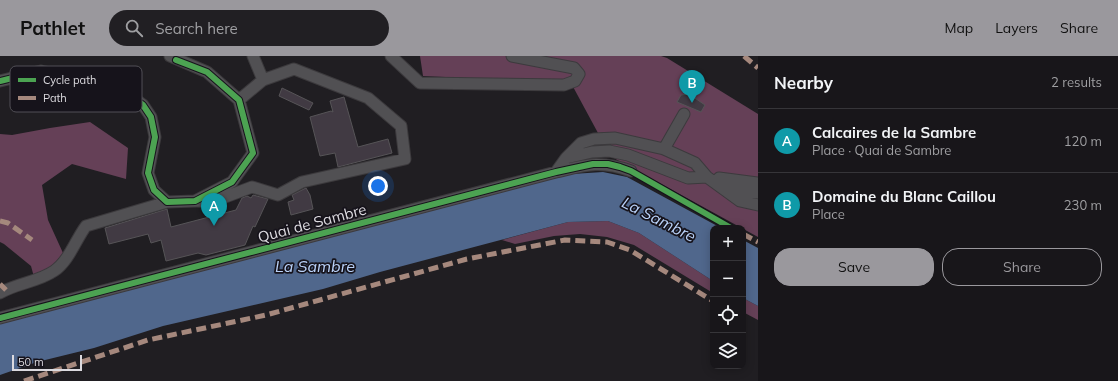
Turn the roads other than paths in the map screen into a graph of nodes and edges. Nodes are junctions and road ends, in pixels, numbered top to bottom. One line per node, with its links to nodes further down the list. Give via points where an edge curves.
1 (252, 56): 6 (street)
2 (391, 56): 3 (street, via 420,82 564,85 575,81 580,74 574,68)
3 (512, 56)
4 (173, 58): 8 (street, via 207,72)
5 (10, 79): 7 (street)
6 (263, 80): 8 (street); 18 (street, via 294,69 368,98 401,126 405,159 302,182 278,195 252,187 212,202)
7 (0, 81)
8 (239, 100): 18 (street, via 253,153 232,182)
9 (142, 104): 19 (street, via 151,117 155,137 148,173 154,190)
10 (684, 114): 11 (street)
11 (664, 149): 12 (street, via 615,138 594,139 582,143); 15 (street, via 695,162)
12 (566, 158): 14 (street); 15 (street, via 609,151 628,155 688,178)
13 (631, 171): 14 (street, Quai de Sambre, via 608,164 593,164)
14 (556, 172): 22 (street, Quai de Sambre)
15 (706, 177): 16 (street); 17 (street, via 736,190); 20 (street, via 740,201)
16 (758, 183)
17 (758, 193)
18 (195, 201): 19 (street)
19 (167, 202): 21 (street, via 86,226 73,249 55,270)
20 (758, 205)
21 (0, 293)
22 (0, 318)

